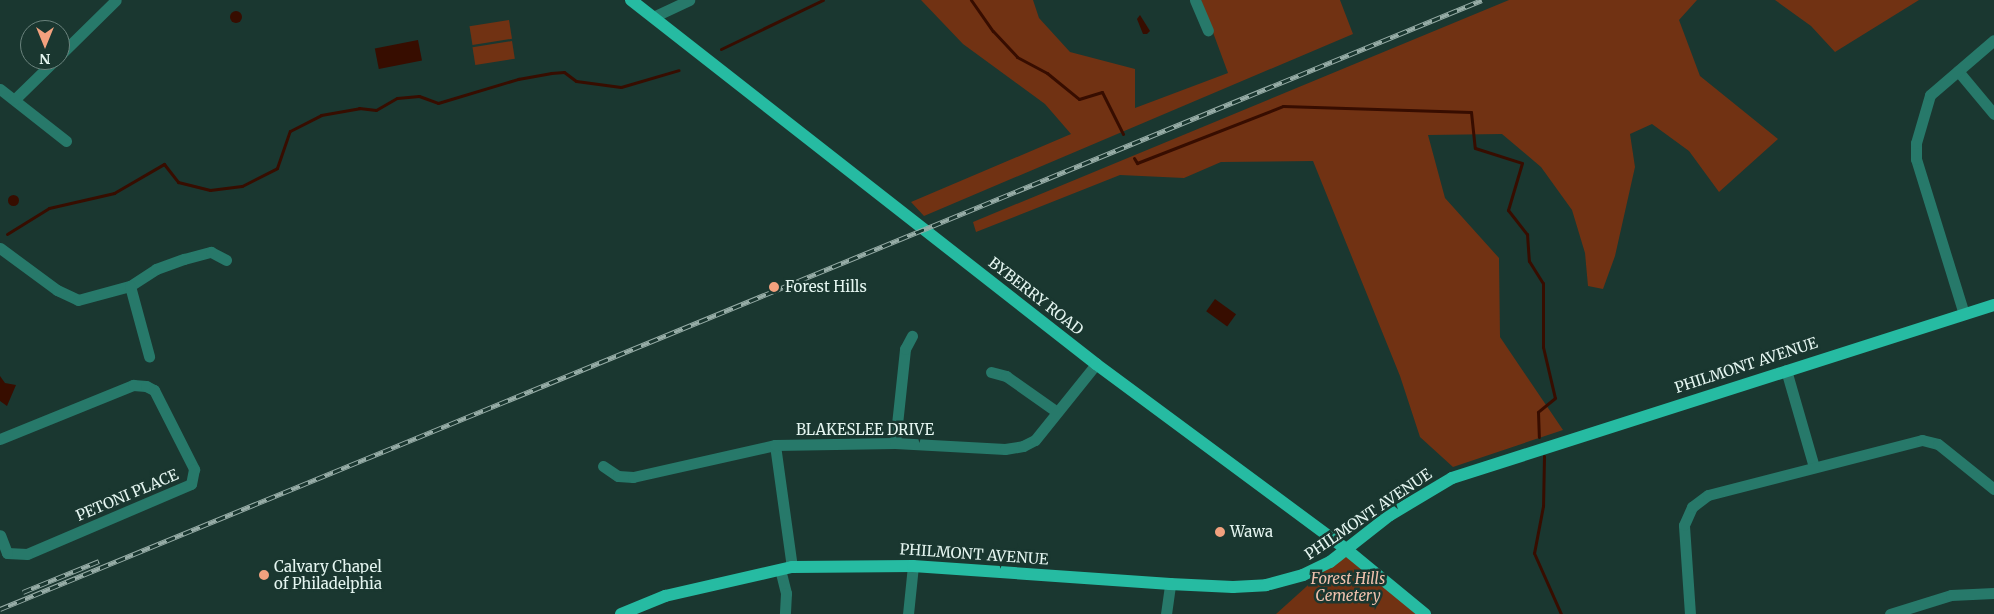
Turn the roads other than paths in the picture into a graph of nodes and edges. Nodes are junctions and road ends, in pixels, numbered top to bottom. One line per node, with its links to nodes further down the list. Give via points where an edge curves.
1 (116, 0): 8 (street)
2 (631, 0): 5 (main road, BYBERRY ROAD)
3 (689, 0): 5 (street)
4 (1195, 0): 6 (street)
5 (653, 17): 22 (main road, BYBERRY ROAD)
6 (1208, 30)
7 (1994, 40): 10 (street)
8 (70, 45)
9 (45, 70): 12 (street)
10 (1958, 71): 13 (street); 19 (street, via 1930,95 1916,143 1916,158)
11 (0, 89): 12 (street)
12 (15, 99): 14 (street)
13 (1994, 114)
14 (66, 141)
15 (0, 248): 17 (street, via 56,290 78,300)
16 (226, 260): 17 (street, via 211,252 184,259 156,269)
17 (130, 286): 21 (street)
18 (1994, 305): 19 (main road, PHILMONT AVENUE)
19 (1964, 314): 23 (main road, PHILMONT AVENUE)
20 (912, 336): 27 (street, via 906,349)
21 (149, 356)
22 (1096, 364): 25 (street, BLAKESLEE DRIVE); 33 (main road, BYBERRY ROAD)
23 (1786, 370): 30 (street); 33 (main road, PHILMONT AVENUE, via 1452,478 1390,515)
24 (991, 372): 25 (street, via 1006,376)
25 (1057, 412): 27 (street, BLAKESLEE DRIVE, via 1035,440 1023,446 1006,449)
26 (0, 439): 32 (street, PETONI PLACE, via 133,385 146,386 154,390 194,469 191,484 27,554 7,553)
27 (895, 443): 28 (street, BLAKESLEE DRIVE)
28 (775, 444): 29 (street, BLAKESLEE DRIVE, via 633,477 618,476); 35 (street)
29 (604, 466)
30 (1814, 466): 31 (street, via 1922,440 1938,444); 43 (street, via 1708,495 1692,507 1683,535)
31 (1994, 489)
32 (0, 535)
33 (1347, 550): 36 (main road, PHILMONT AVENUE, via 1316,570 1266,585); 42 (main road, BYBERRY ROAD)
34 (913, 566): 35 (main road, PHILMONT AVENUE); 36 (main road, PHILMONT AVENUE); 40 (street)
35 (786, 568): 38 (main road, PHILMONT AVENUE, via 666,596); 39 (street)
36 (1170, 584): 41 (street)
37 (1994, 593): 44 (street, via 1951,594)
38 (621, 614)
39 (785, 614)
40 (908, 614)
41 (1166, 614)
42 (1425, 614)
43 (1690, 614)
44 (1890, 614)

